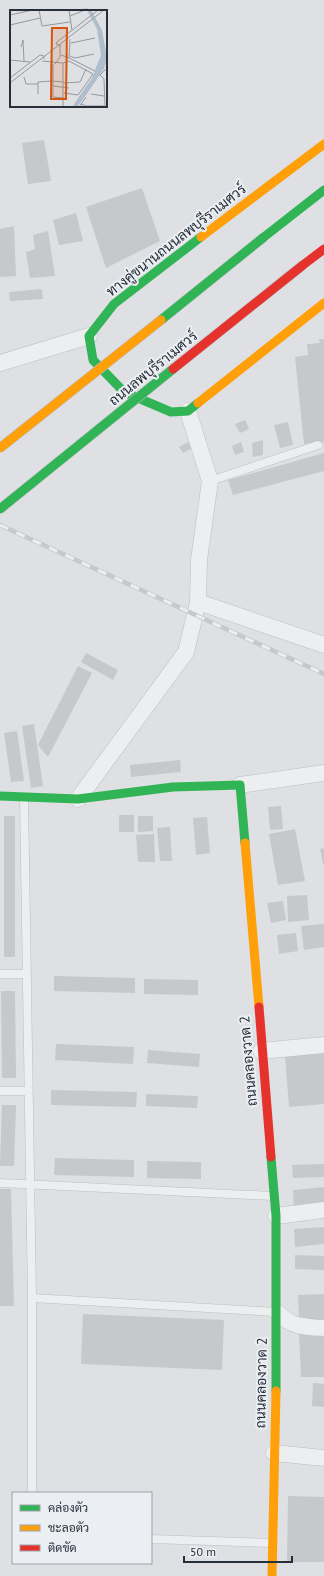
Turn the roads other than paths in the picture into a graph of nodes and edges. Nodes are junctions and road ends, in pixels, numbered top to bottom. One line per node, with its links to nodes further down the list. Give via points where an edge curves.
1 (324, 144): 5 (main road, ทางคู่ขนานถนนลพบุรีราเมศวร์, via 114,304)
2 (324, 190): 9 (main road, bridge)
3 (324, 249): 11 (main road, ถนนลพบุรีราเมศวร์, bridge)
4 (324, 303): 7 (main road)
5 (89, 336): 6 (street); 7 (main road, via 93,360 124,392 171,412)
6 (0, 363)
7 (188, 411): 10 (street)
8 (318, 445): 10 (lane)
9 (0, 448)
10 (210, 481): 12 (street, via 199,560)
11 (0, 509)
12 (198, 602): 13 (street); 18 (street, via 186,652)
13 (324, 645)
14 (324, 773): 15 (street)
15 (240, 785): 18 (main road, via 172,788); 22 (main road, ถนนคลองวาด 2)
16 (0, 796): 17 (main road)
17 (24, 797): 18 (main road); 20 (lane)
18 (78, 799)
19 (0, 974): 20 (lane)
20 (26, 974): 24 (lane)
21 (324, 1045): 22 (street)
22 (262, 1050): 27 (main road, ถนนคลองวาด 2)
23 (0, 1091): 24 (lane)
24 (28, 1091): 26 (lane)
25 (0, 1183): 26 (lane)
26 (29, 1185): 27 (lane); 30 (lane)
27 (274, 1196): 29 (main road, ถนนคลองวาด 2)
28 (324, 1210): 29 (street)
29 (276, 1216): 31 (main road, ถนนคลองวาด 2)
30 (32, 1298): 31 (lane); 35 (lane)
31 (277, 1312): 32 (street, via 283,1319 296,1326); 33 (main road, ถนนคลองวาด 2)
32 (324, 1328)
33 (274, 1453): 34 (street); 37 (main road, ถนนคลองวาด 2)
34 (324, 1458)
35 (32, 1492)
36 (152, 1539): 37 (lane)
37 (272, 1543): 38 (main road, ถนนคลองวาด 2)
38 (272, 1576)

